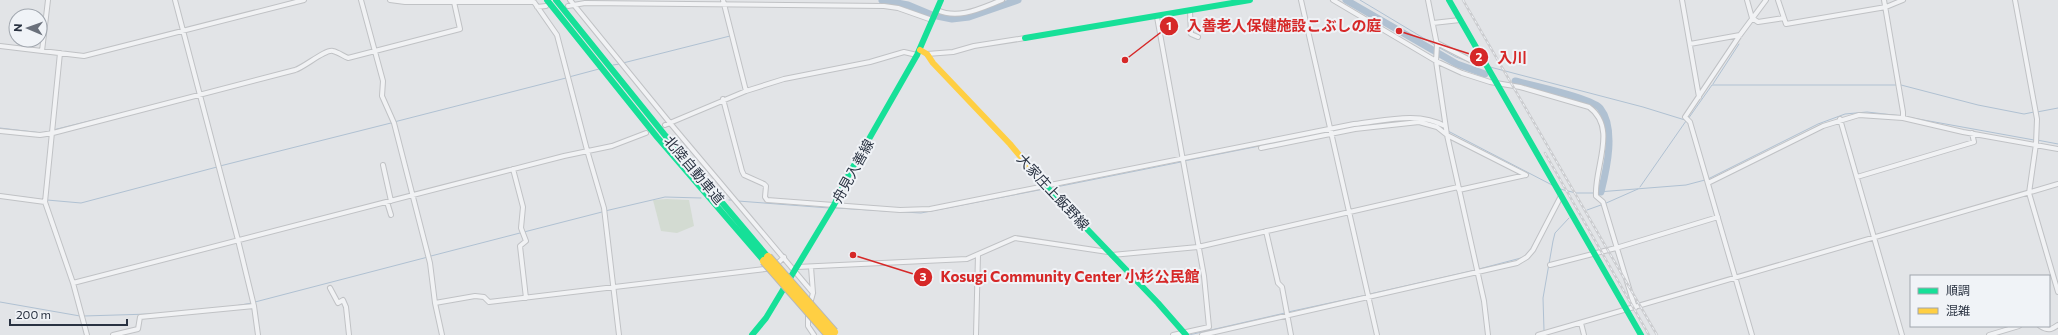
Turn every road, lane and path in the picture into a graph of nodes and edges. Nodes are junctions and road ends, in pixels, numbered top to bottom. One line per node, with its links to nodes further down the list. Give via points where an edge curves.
1 (48, 0): 42 (street)
2 (175, 0): 35 (street)
3 (304, 0): 35 (street)
4 (361, 0): 43 (street)
5 (390, 0): 21 (street)
6 (941, 0): 27 (main road, 舟見入善線)
7 (1002, 0): 27 (street, via 963,14 944,14)
8 (1250, 0): 28 (main road)
9 (1301, 0): 57 (street)
10 (1333, 0): 46 (street)
11 (1428, 0): 34 (street)
12 (1449, 0): 33 (main road)
13 (1682, 0): 40 (street)
14 (1747, 0): 30 (street)
15 (1766, 0): 30 (street)
16 (1778, 0): 31 (street)
17 (1884, 0): 26 (street)
18 (1903, 0): 26 (street)
19 (2015, 0): 64 (street, via 2037,119)
20 (534, 1): 21 (street); 25 (street)
21 (454, 2): 43 (street, via 460,29)
22 (572, 2): 23 (street); 24 (street); 55 (street)
23 (723, 2): 32 (street, via 884,6); 49 (street)
24 (555, 4): 25 (street); 118 (main road, 北陸自動車道, bridge, via 766,259)
25 (537, 7): 67 (street, via 557,35)
26 (1886, 7): 31 (street, via 1786,24); 53 (street)
27 (937, 10): 32 (main road, 舟見入善線)
28 (1190, 11): 29 (main road); 37 (street, via 1191,34)
29 (1157, 17): 38 (main road); 68 (street)
30 (1752, 18): 31 (street, via 1760,23); 36 (street)
31 (1784, 18)
32 (932, 20): 45 (main road, 舟見入善線)
33 (1460, 20): 34 (street); 47 (main road)
34 (1433, 23): 39 (street)
35 (183, 30): 44 (street, via 84,56); 50 (street)
36 (1740, 35): 40 (street); 51 (street)
37 (1198, 37)
38 (1026, 38): 45 (street, via 953,52)
39 (1437, 44): 46 (street); 47 (street, via 1470,60)
40 (1690, 44): 51 (street)
41 (0, 46): 42 (street)
42 (42, 51): 44 (street)
43 (375, 51): 50 (street, via 348,58 332,51 326,52 295,70); 77 (street, via 382,81 382,96 394,123)
44 (60, 53): 59 (street)
45 (922, 53): 49 (street, via 893,54 870,62 784,79); 74 (main road, 大家庄上飯野線, via 985,118); 82 (main road, 舟見入善線, via 849,174)
46 (1436, 59): 48 (street, via 1462,73); 56 (street)
47 (1484, 63): 48 (main road)
48 (1496, 83): 79 (main road); 90 (street, via 1520,87 1589,107 1597,113 1604,128 1596,193 1603,204)
49 (746, 91): 52 (street)
50 (200, 95): 59 (street); 88 (street)
51 (1699, 97): 72 (street, via 1684,117 1690,122)
52 (723, 100): 55 (street); 82 (street, via 742,171 744,175 766,186 764,197 767,200)
53 (1903, 118): 54 (street, via 1859,115); 61 (street)
54 (1840, 119): 71 (street); 72 (street)
55 (667, 124): 94 (street)
56 (1445, 126): 57 (street, via 1418,117); 63 (street)
57 (1330, 128): 62 (street); 68 (street)
58 (0, 131): 59 (street, via 40,135)
59 (53, 133): 81 (street)
60 (646, 133): 67 (street, via 612,146)
61 (1972, 133): 64 (street); 71 (street, via 1974,142)
62 (1331, 135): 63 (street, via 1419,122 1437,127); 65 (street); 83 (street)
63 (1447, 135): 75 (street); 75 (street, via 1526,175)
64 (2036, 144): 66 (street); 76 (street)
65 (1261, 148)
66 (2058, 149)
67 (587, 150): 70 (street); 101 (street, via 604,208)
68 (1181, 158): 74 (street); 89 (street)
69 (383, 165): 80 (street)
70 (513, 169): 77 (street); 106 (street, via 523,207 521,228 526,241 520,246 520,255)
71 (1857, 177): 87 (street)
72 (1708, 183): 85 (street)
73 (2058, 184): 76 (street)
74 (1046, 188): 82 (street, via 915,211); 91 (main road, 大家庄上飯野線)
75 (1459, 189): 83 (street); 98 (street)
76 (2029, 193): 87 (street); 103 (street)
77 (412, 195): 80 (street); 107 (street, via 430,262)
78 (0, 196): 81 (street)
79 (1561, 196): 92 (main road); 98 (street, via 1527,257 1518,263)
80 (389, 201): 84 (street); 88 (street)
81 (45, 202): 100 (street)
82 (834, 205): 97 (main road, 舟見入善線)
83 (1349, 213): 86 (street); 105 (street)
84 (391, 215)
85 (1718, 217): 90 (street); 99 (street)
86 (1266, 231): 89 (street); 110 (street, via 1278,283 1282,287)
87 (1874, 238): 99 (street); 137 (street)
88 (238, 240): 100 (street); 108 (street)
89 (1198, 247): 91 (street); 115 (street, via 1204,276)
90 (1616, 248): 92 (street); 109 (street)
91 (1110, 254): 93 (street, via 1015,238); 116 (main road, 大家庄上飯野線)
92 (1594, 254): 95 (street); 109 (main road)
93 (978, 255): 96 (street, via 958,260); 128 (street)
94 (784, 258): 97 (street); 101 (street, via 773,268)
95 (1550, 265)
96 (811, 266): 97 (street); 104 (street)
97 (796, 269): 104 (street); 126 (main road, 舟見入善線, via 766,318)
98 (1478, 273): 105 (street); 133 (street)
99 (1735, 278): 109 (street); 136 (street)
100 (74, 283): 120 (street)
101 (614, 286): 106 (street); 125 (street)
102 (330, 288): 123 (street, via 338,302 342,300 346,307)
103 (2058, 292)
104 (813, 293): 127 (street, via 806,320)
105 (1368, 297): 110 (street); 132 (street)
106 (526, 298): 107 (street, via 489,302 484,297 475,296)
107 (435, 303): 124 (street)
108 (254, 306): 121 (street, via 140,318 138,329); 122 (street)
109 (1631, 309): 111 (street); 135 (main road)
110 (1287, 316): 117 (street); 131 (street)
111 (1581, 324): 119 (street); 134 (street)
112 (2058, 325): 114 (street, via 2051,330)
113 (2016, 327): 138 (street)
114 (2042, 327)
115 (1209, 328): 116 (street); 117 (street)
116 (1184, 333): 129 (street)
117 (1210, 333): 130 (street)
118 (832, 334)
119 (1541, 334)
120 (87, 335)
121 (112, 335)
122 (258, 335)
123 (349, 335)
124 (442, 335)
125 (619, 335)
126 (752, 335)
127 (814, 335)
128 (976, 335)
129 (1173, 335)
130 (1202, 335)
131 (1291, 335)
132 (1377, 335)
133 (1488, 335)
134 (1584, 335)
135 (1641, 335)
136 (1752, 335)
137 (1902, 335)
138 (1989, 335)

